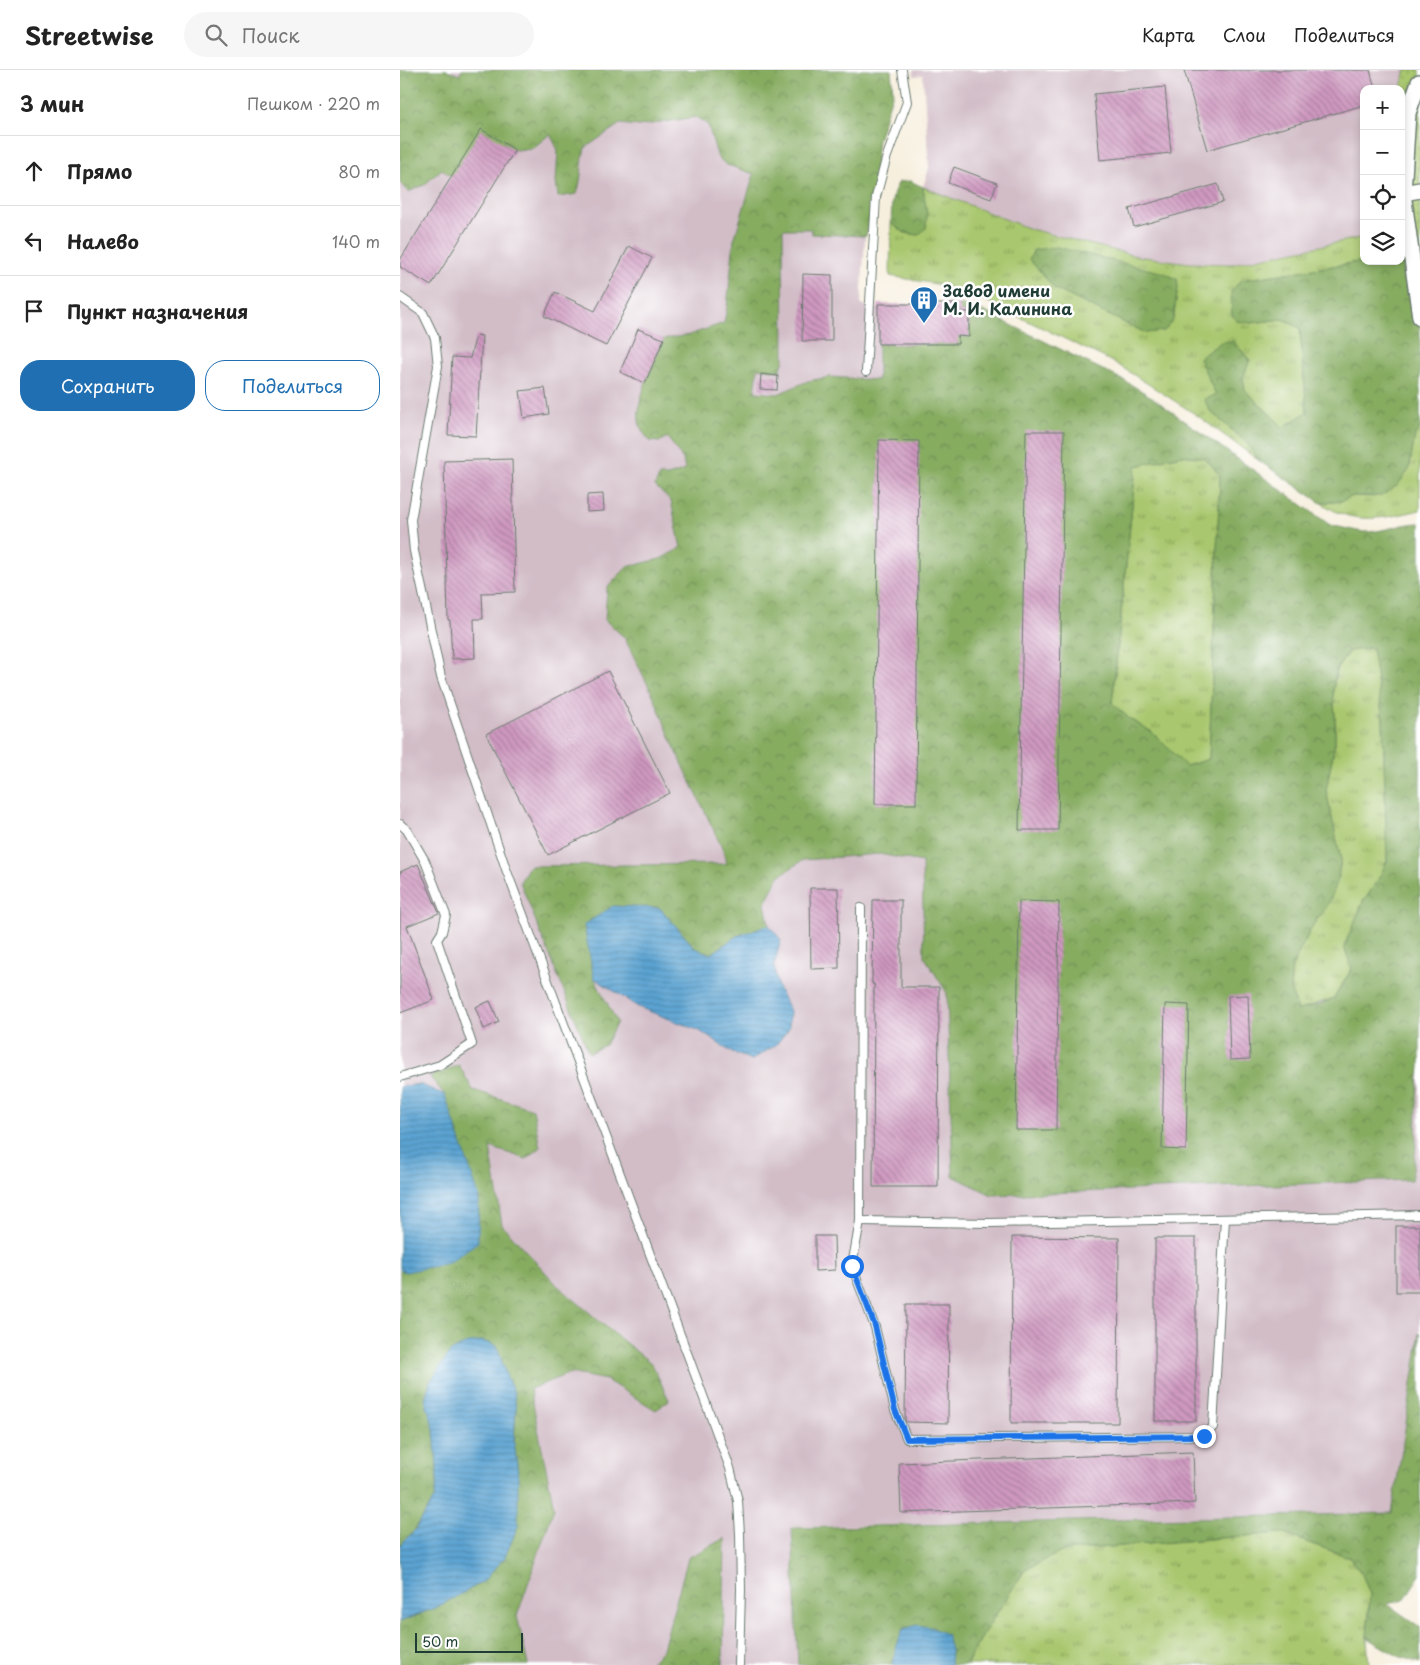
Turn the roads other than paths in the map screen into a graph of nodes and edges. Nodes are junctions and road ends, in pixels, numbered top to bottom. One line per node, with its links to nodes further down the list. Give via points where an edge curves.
1 (902, 70): 10 (lane, via 907,102 876,197)
2 (1419, 82): 3 (street, via 1408,113)
3 (1404, 175)
4 (1420, 190): 5 (street)
5 (1405, 193)
6 (1405, 206): 8 (street)
7 (400, 297): 17 (lane, via 423,313 435,338 438,366 411,520 414,551 440,677 506,869 730,1468 738,1501 740,1534)
8 (1419, 301): 9 (street)
9 (1420, 317)
10 (866, 372)
11 (400, 824): 13 (lane, via 426,861 446,915 437,940 472,1044 440,1066)
12 (861, 908): 16 (lane)
13 (400, 1076)
14 (1420, 1215): 15 (lane)
15 (1225, 1219): 16 (lane); 16 (lane, via 1213,1426 1204,1436 907,1439 895,1410 875,1326 852,1266)
16 (860, 1221)
17 (739, 1665)

